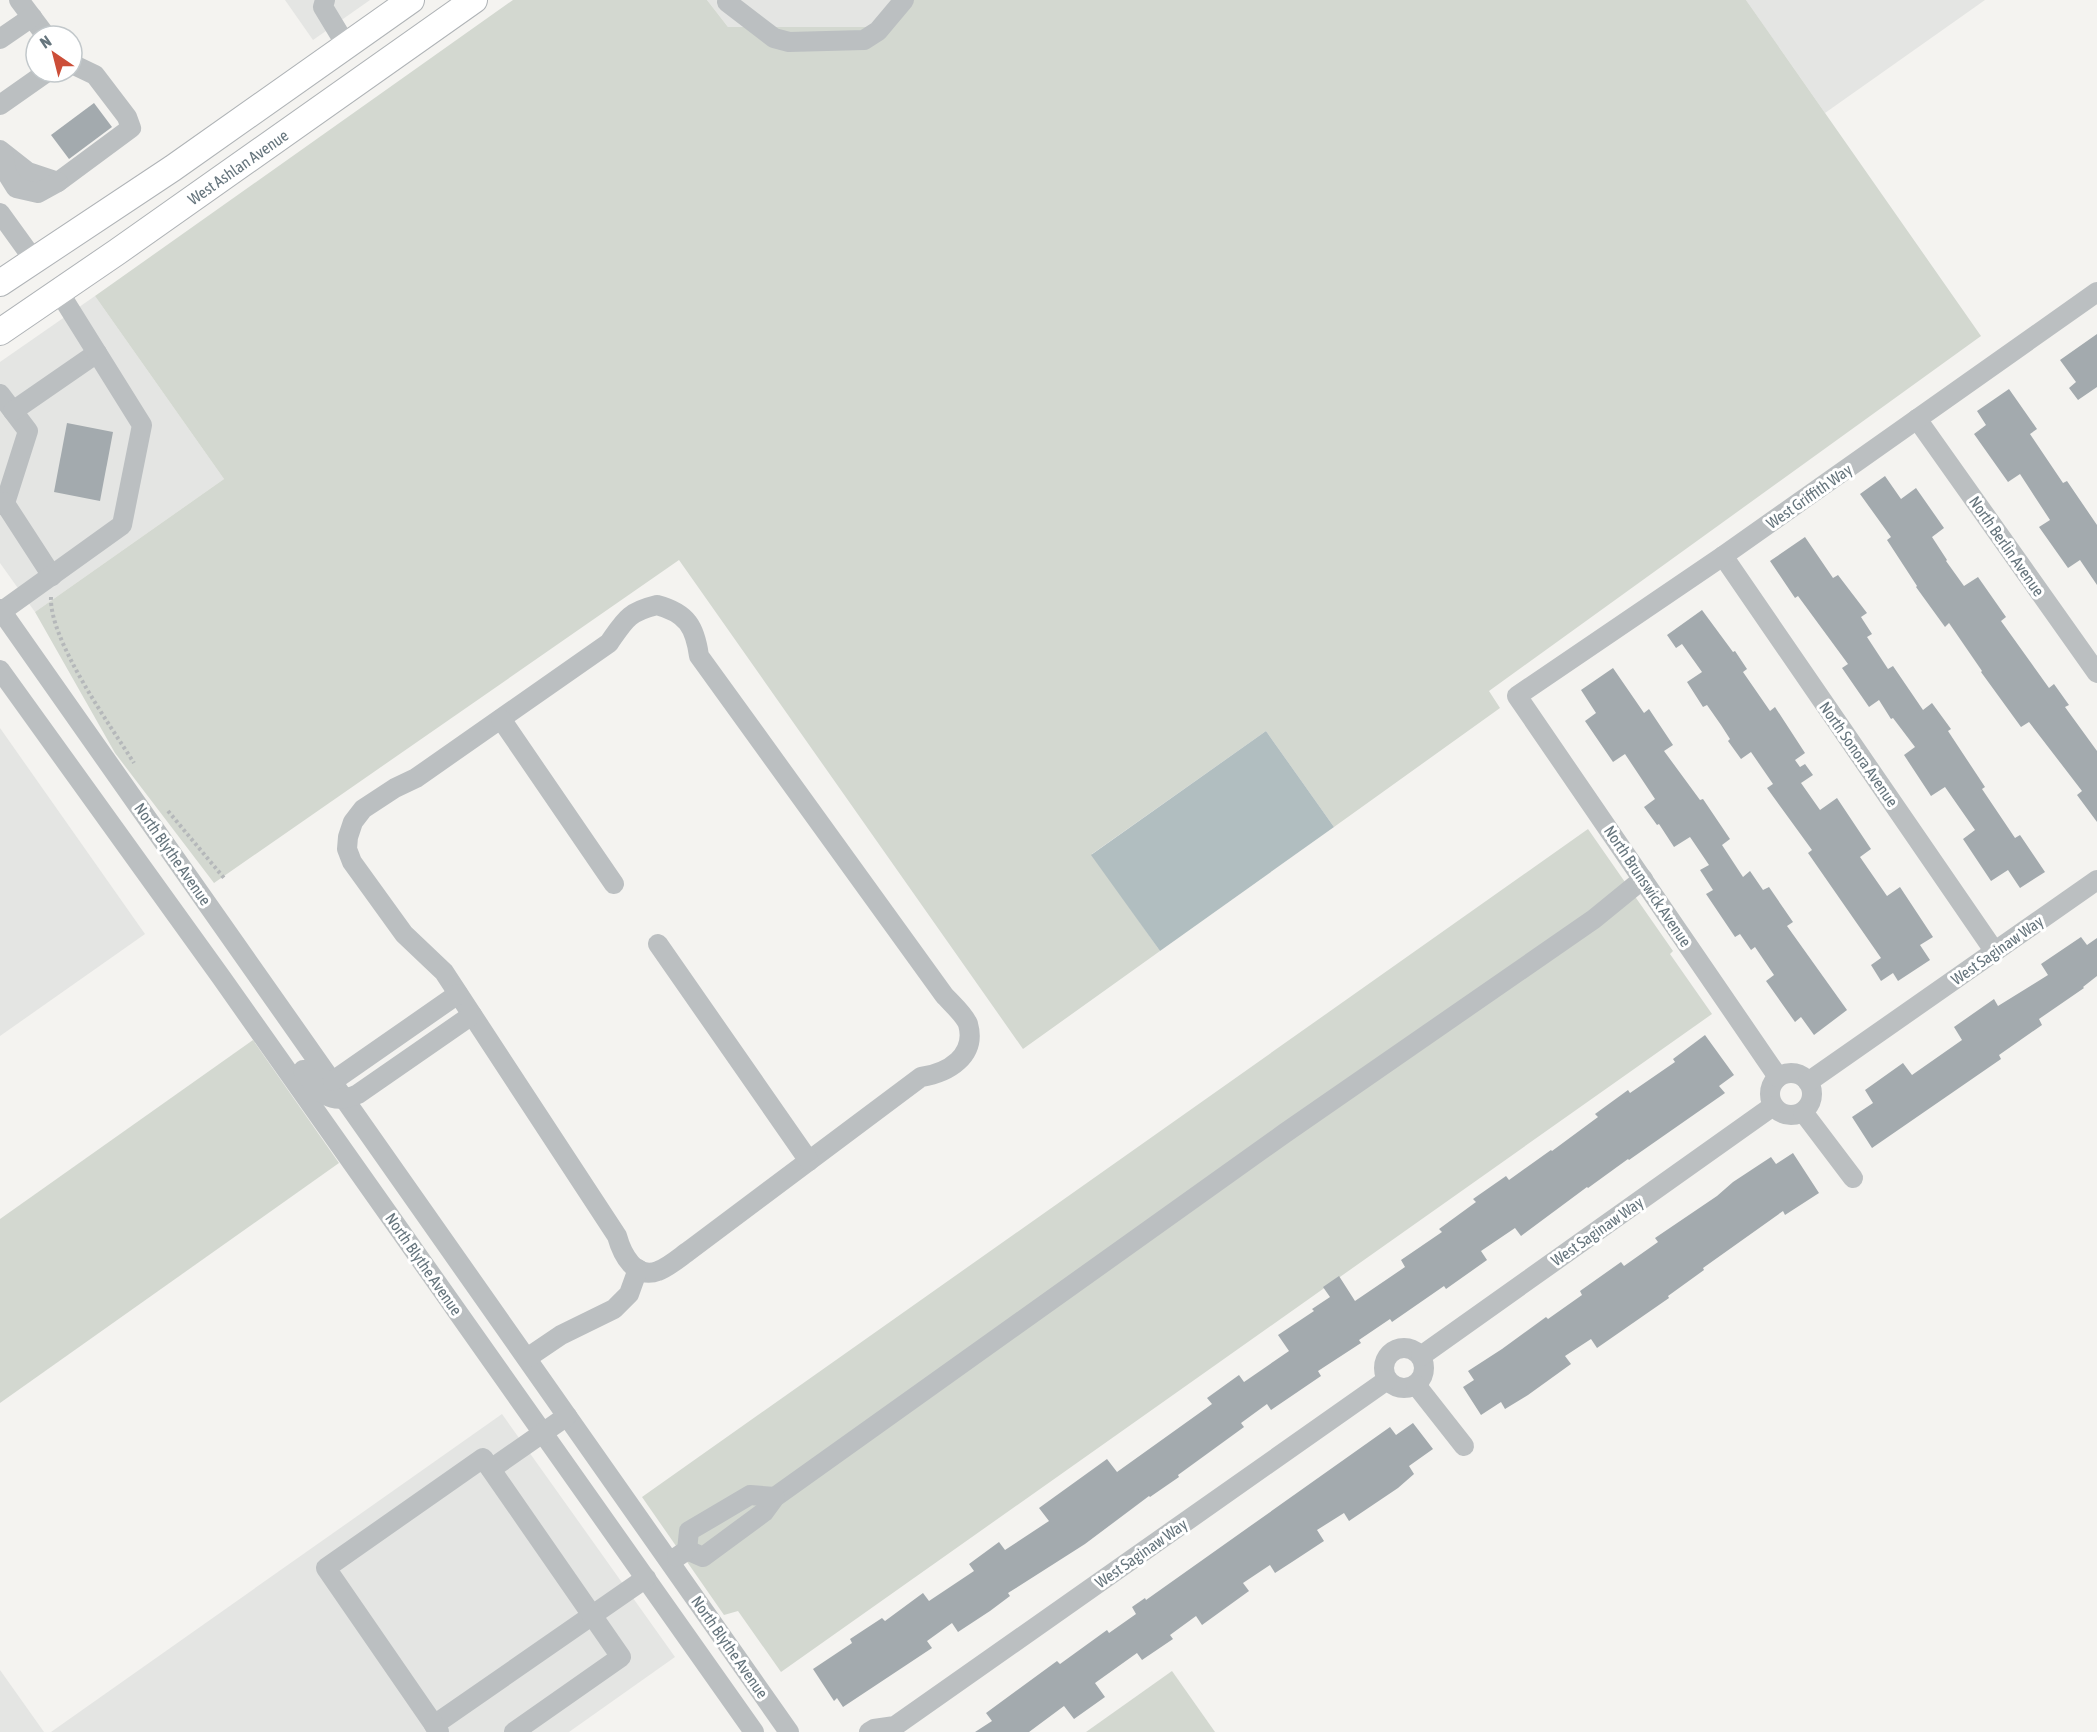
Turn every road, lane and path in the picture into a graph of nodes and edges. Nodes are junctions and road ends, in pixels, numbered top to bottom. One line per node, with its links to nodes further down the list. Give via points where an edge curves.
1 (20, 0): 8 (street)
2 (325, 0): 12 (street, via 323,7)
3 (411, 0): 12 (main road)
4 (445, 0): 10 (main road)
5 (474, 0): 10 (main road, West Ashlan Avenue)
6 (904, 0): 7 (street, via 878,31 864,40 789,42 774,38)
7 (726, 1)
8 (32, 17): 9 (street); 11 (street)
9 (37, 24)
10 (434, 28): 20 (main road, West Ashlan Avenue)
11 (0, 39)
12 (346, 45): 18 (main road, via 173,168)
13 (84, 70): 16 (street, via 95,75 131,128 58,182 28,172)
14 (30, 84): 15 (street)
15 (0, 105)
16 (1, 152)
17 (0, 213): 18 (street)
18 (34, 260): 19 (main road)
19 (0, 283)
20 (59, 292): 22 (main road, West Ashlan Avenue); 23 (street)
21 (2097, 292): 26 (street, West Griffith Way)
22 (0, 332)
23 (97, 353): 25 (street); 29 (street, via 142,425 122,525)
24 (0, 393): 25 (street)
25 (13, 411): 27 (street, via 28,431)
26 (1917, 419): 28 (street, West Griffith Way); 32 (street, North Berlin Avenue)
27 (2, 503): 29 (street)
28 (1723, 556): 33 (street, West Griffith Way); 42 (street, North Sonora Avenue)
29 (52, 576): 30 (street); 35 (path, via 51,607 57,631)
30 (1, 610): 49 (street, North Blythe Avenue)
31 (0, 670): 43 (street, North Blythe Avenue)
32 (2097, 673)
33 (1517, 696): 38 (street, North Brunswick Avenue)
34 (501, 718): 40 (street); 44 (street, via 416,778 363,809 348,837 352,862 404,934 444,972); 54 (street, via 609,643 625,620 639,610 657,605 674,610 696,635 699,656 967,1023 967,1052 955,1065 921,1077)
35 (135, 764)
36 (162, 803): 37 (path)
37 (224, 878)
38 (1643, 879): 48 (street, North Brunswick Avenue); 65 (street, via 1594,918)
39 (2097, 880): 42 (street, West Saginaw Way)
40 (614, 884)
41 (658, 944): 54 (street)
42 (1995, 952): 50 (street, West Saginaw Way)
43 (222, 976): 51 (street, North Blythe Avenue, via 250,994 318,1090 331,1098); 62 (street, North Blythe Avenue)
44 (458, 994): 45 (street); 46 (street)
45 (472, 1015): 47 (street); 56 (street, via 617,1236 626,1260)
46 (400, 1035): 47 (street); 49 (street)
47 (414, 1055): 51 (street)
48 (1778, 1077): 50 (street, via 1789,1073); 52 (street, via 1769,1096)
49 (333, 1081): 51 (street, North Blythe Avenue)
50 (1808, 1082): 53 (street, via 1812,1092)
51 (346, 1099): 58 (street, North Blythe Avenue)
52 (1773, 1106): 53 (street, via 1781,1113); 57 (street, West Saginaw Way)
53 (1803, 1112): 55 (street)
54 (809, 1161): 56 (street, via 660,1271)
55 (1853, 1178)
56 (638, 1269): 58 (street, via 629,1294 614,1309 561,1335)
57 (1421, 1356): 59 (street, via 1407,1347 1392,1351 1383,1365); 60 (street, via 1425,1371)
58 (527, 1358): 61 (street, North Blythe Avenue)
59 (1387, 1380): 60 (street, via 1401,1389); 74 (street, West Saginaw Way)
60 (1416, 1385): 63 (street)
61 (567, 1416): 62 (street); 69 (street, North Blythe Avenue)
62 (543, 1433): 64 (street); 70 (street, North Blythe Avenue)
63 (1464, 1446)
64 (491, 1469): 71 (street); 73 (street, via 483,1458 326,1568)
65 (775, 1497): 66 (street, via 750,1495); 67 (street, via 764,1512)
66 (720, 1512): 67 (street); 68 (street, via 689,1532)
67 (736, 1533): 68 (street, via 703,1557)
68 (687, 1550): 69 (street)
69 (670, 1561): 78 (street, North Blythe Avenue)
70 (646, 1578): 71 (street); 72 (street, North Blythe Avenue)
71 (592, 1615): 73 (street); 75 (street, via 621,1657)
72 (692, 1645): 76 (street, North Blythe Avenue); 77 (street, North Blythe Avenue, via 711,1653)
73 (436, 1729)
74 (894, 1729): 79 (street, West Saginaw Way)
75 (514, 1732)
76 (754, 1732)
77 (766, 1732)
78 (789, 1732)
79 (869, 1732)

